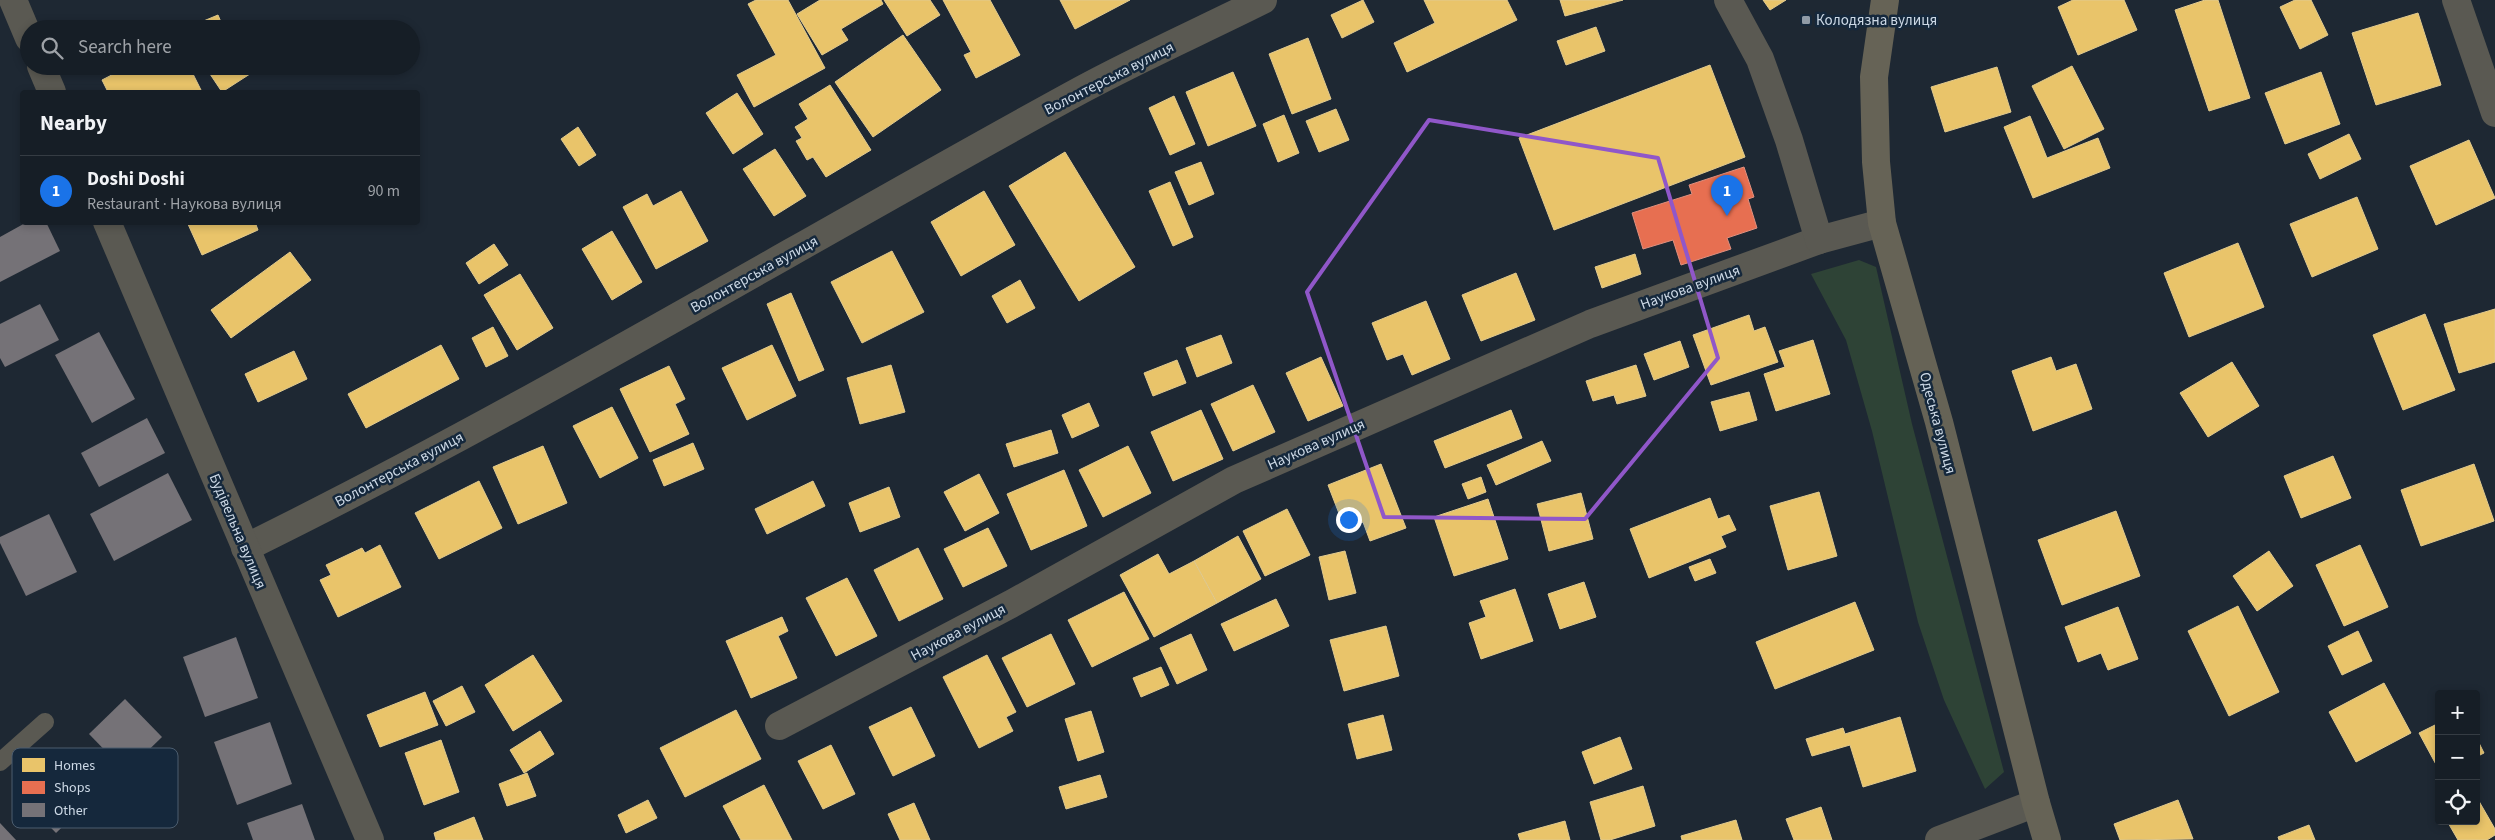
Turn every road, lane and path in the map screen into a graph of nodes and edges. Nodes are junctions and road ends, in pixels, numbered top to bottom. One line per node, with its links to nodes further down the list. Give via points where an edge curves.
1 (13, 0): 6 (street)
2 (1263, 0): 13 (street, Волонтерська вулиця, via 1083,89 360,492)
3 (1728, 0): 12 (street, via 1760,59)
4 (1884, 0): 10 (main road, Одеська вулиця, via 1874,77 1876,162)
5 (2456, 0): 9 (street)
6 (21, 20)
7 (45, 75): 8 (street)
8 (51, 90)
9 (2495, 113)
10 (1882, 222): 12 (street, Наукова вулиця); 19 (main road, Одеська вулиця, via 1939,422)
11 (108, 225): 13 (street, Будівельна вулиця)
12 (1819, 240): 15 (street, Наукова вулиця, via 1590,324 1234,480 1011,604)
13 (245, 548): 20 (street, Будівельна вулиця)
14 (45, 722): 16 (lane)
15 (778, 726)
16 (16, 748)
17 (12, 751): 18 (lane)
18 (0, 762)
19 (2036, 803): 21 (street); 22 (main road, Одеська вулиця)
20 (370, 840)
21 (1939, 840)
22 (2047, 840)

